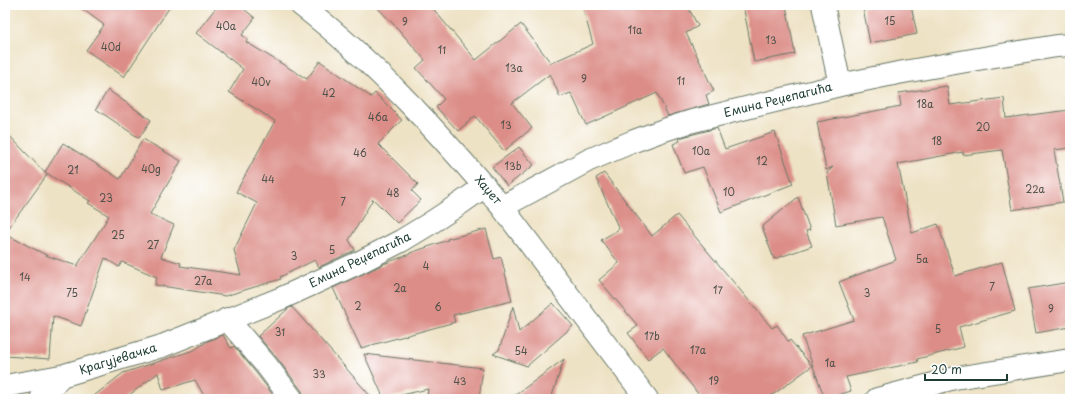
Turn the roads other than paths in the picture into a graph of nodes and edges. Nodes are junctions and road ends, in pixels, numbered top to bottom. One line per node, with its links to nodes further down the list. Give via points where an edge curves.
1 (301, 5): 5 (street, Хаџет, via 348,43 384,77)
2 (822, 5): 4 (street)
3 (1070, 45): 4 (street, Емина Реџепагића, via 995,56)
4 (840, 85): 6 (street, Емина Реџепагића, via 661,131 589,160)
5 (485, 186): 6 (street, Хаџет); 7 (street, Емина Реџепагића, via 449,212 358,263)
6 (502, 207): 13 (street, Хаџет)
7 (227, 319): 9 (street, Крагујевачка, via 162,346); 12 (street)
8 (1070, 360): 14 (street, via 955,378)
9 (61, 376): 10 (street, Крагујевачка); 11 (street)
10 (5, 386)
11 (41, 399)
12 (292, 399)
13 (647, 399)
14 (877, 399)

